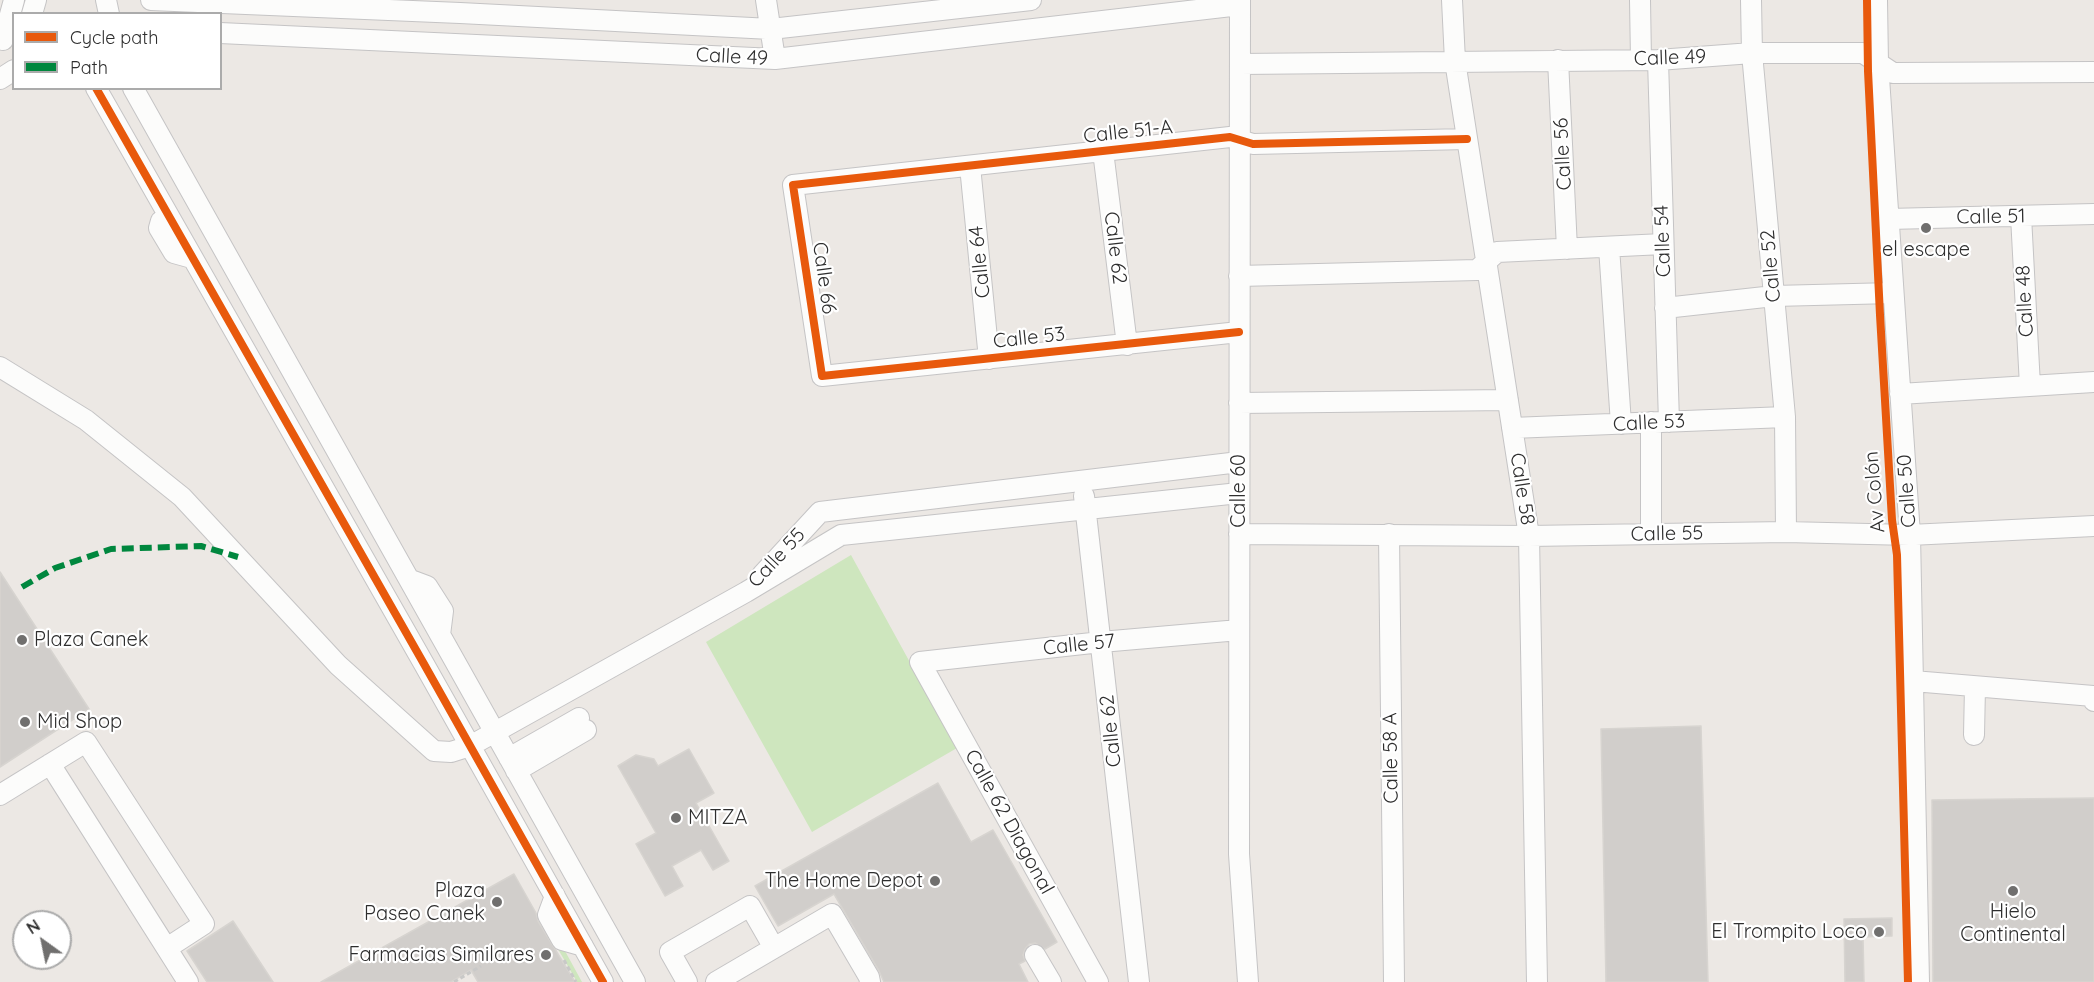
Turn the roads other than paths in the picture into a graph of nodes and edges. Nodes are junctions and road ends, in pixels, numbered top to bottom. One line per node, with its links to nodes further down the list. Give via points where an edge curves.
1 (151, 0): 7 (street, Calle 49)
2 (766, 0): 13 (street)
3 (1452, 0): 21 (street, Calle 58)
4 (1640, 0): 20 (street, Calle 54)
5 (1751, 0): 17 (street, Calle 52)
6 (1877, 0): 22 (street, Calle 50)
7 (177, 1): 9 (street, Calle 49)
8 (1026, 1): 13 (street, Calle 49); 14 (street)
9 (234, 2): 11 (street, Calle 49)
10 (1240, 2): 14 (street, Calle 49); 23 (street, Calle 60)
11 (287, 3): 12 (street, Calle 49)
12 (460, 13): 13 (street, Calle 49); 16 (street)
13 (771, 29): 18 (street)
14 (1023, 30): 18 (street, Calle 49)
15 (222, 33): 16 (street, Calle 49)
16 (455, 43): 18 (street, Calle 49)
17 (1752, 53): 20 (street, Calle 49); 22 (street, Calle 49, via 1863,53); 41 (street, Calle 52)
18 (775, 59)
19 (1558, 60): 20 (street, Calle 49); 21 (street, Calle 49); 37 (street, Calle 56)
20 (1650, 60): 35 (street, Calle 54)
21 (1455, 61): 23 (street, Calle 49); 28 (street, Calle 58)
22 (1878, 63): 24 (street, Calle 49, via 1893,73); 34 (street, Calle 50)
23 (1240, 64): 27 (street, Calle 60)
24 (2094, 72)
25 (97, 90): 51 (street)
26 (134, 90): 47 (street)
27 (1241, 140): 28 (street, Calle 51-A, via 1253,144); 29 (street, Calle 51-A, via 1230,137); 39 (street, Calle 60)
28 (1467, 140): 38 (street, Calle 58)
29 (1102, 151): 30 (street, Calle 51-A); 44 (street, Calle 62)
30 (970, 166): 31 (street, Calle 51-A); 45 (street, Calle 64)
31 (793, 185): 48 (street, Calle 66)
32 (2094, 214): 33 (street, Calle 51)
33 (2021, 216): 34 (street, Calle 51); 50 (street, Calle 48)
34 (1888, 219): 40 (street, Calle 50)
35 (1663, 244): 36 (street); 42 (street, Calle 54)
36 (1609, 247): 37 (street); 57 (street)
37 (1567, 249): 38 (street, via 1497,252)
38 (1486, 262): 39 (street, via 1477,270); 53 (street, Calle 58)
39 (1239, 276): 43 (street, Calle 60)
40 (1893, 293): 41 (street); 52 (street, Calle 50)
41 (1774, 296): 42 (street); 55 (street, Calle 52)
42 (1665, 308): 56 (street, Calle 54)
43 (1239, 332): 44 (street, Calle 53); 54 (street, Calle 60)
44 (1127, 345): 45 (street, Calle 53)
45 (989, 359): 48 (street, Calle 53)
46 (0, 367): 80 (street, via 86,420 182,497 338,665 434,751 451,752)
47 (292, 372): 51 (street); 78 (street)
48 (822, 376)
49 (2094, 382): 50 (street)
50 (2030, 386): 52 (street)
51 (267, 388): 80 (street)
52 (1900, 394): 68 (street, Calle 50)
53 (1508, 400): 54 (street); 58 (street, Calle 58)
54 (1239, 403): 59 (street, Calle 60)
55 (1785, 417): 56 (street, Calle 53); 64 (street, Calle 52)
56 (1660, 422): 57 (street, Calle 53); 67 (street, Calle 54)
57 (1621, 424): 58 (street, Calle 53)
58 (1512, 428): 69 (street, Calle 58)
59 (1239, 462): 60 (street, Calle 55); 61 (street, Calle 60)
60 (1083, 481): 62 (street, Calle 62); 70 (street, Calle 55, via 820,512)
61 (1239, 493): 62 (street, Calle 55); 65 (street, Calle 60)
62 (1086, 509): 70 (street, Calle 55, via 841,535); 72 (street, Calle 62)
63 (2094, 526): 68 (street, Calle 55)
64 (1786, 532): 67 (street, Calle 55); 68 (street, Calle 55)
65 (1239, 534): 66 (street, Calle 55); 71 (street, Calle 60)
66 (1389, 534): 69 (street, Calle 55); 97 (street, Calle 58 A)
67 (1651, 534): 69 (street, Calle 55)
68 (1910, 535): 74 (street, Calle 50)
69 (1529, 536): 98 (street, Calle 58)
70 (746, 592): 78 (street)
71 (1239, 630): 72 (street, Calle 57); 96 (street, Calle 60, via 1239,854)
72 (1101, 642): 73 (street, Calle 57); 95 (street, Calle 62)
73 (920, 662): 94 (street, Calle 62 Diagonal)
74 (1912, 681): 75 (street); 99 (street, Calle 50)
75 (1975, 687): 76 (street, via 2093,696); 79 (street)
76 (2094, 701)
77 (583, 724): 82 (street)
78 (495, 733): 80 (street); 82 (street)
79 (1974, 735)
80 (470, 746): 88 (street)
81 (51, 764): 83 (street); 84 (street); 84 (street, via 86,742 204,924)
82 (512, 764): 89 (street)
83 (0, 795)
84 (166, 948): 87 (street)
85 (774, 948): 90 (street, via 750,906 670,952); 91 (street); 92 (street, via 832,914)
86 (1035, 955): 93 (street)
87 (188, 982)
88 (603, 982)
89 (634, 982)
90 (687, 982)
91 (716, 982)
92 (870, 982)
93 (1051, 982)
94 (1098, 982)
95 (1139, 982)
96 (1248, 982)
97 (1394, 982)
98 (1537, 982)
99 (1919, 982)

